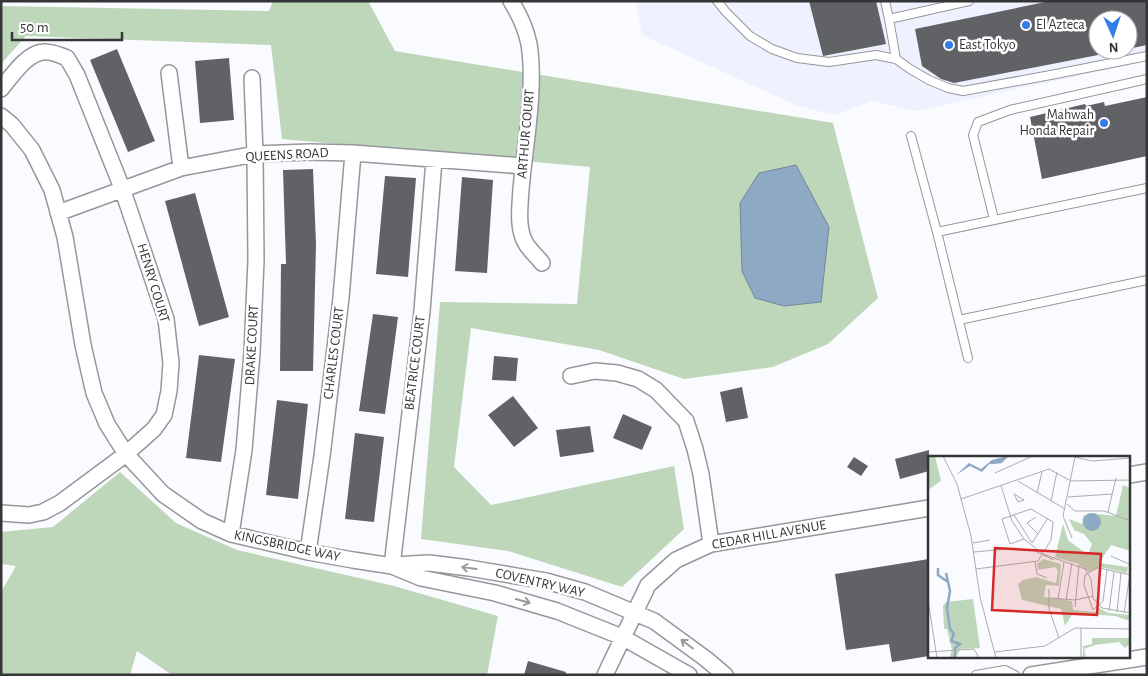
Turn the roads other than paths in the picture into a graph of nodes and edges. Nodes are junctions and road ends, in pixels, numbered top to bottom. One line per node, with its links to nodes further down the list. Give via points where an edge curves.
1 (511, 1): 17 (street, ARTHUR COURT, via 529,43 530,100)
2 (717, 1): 7 (lane, via 750,36 789,55 829,62 876,55)
3 (885, 1): 5 (lane)
4 (969, 1): 5 (lane)
5 (889, 19): 7 (lane)
6 (1147, 56): 7 (lane, via 963,91 929,80)
7 (896, 59)
8 (169, 73): 18 (street)
9 (252, 78): 15 (street, DRAKE COURT)
10 (1147, 79): 22 (lane, via 1010,110 978,122 972,135)
11 (1, 89): 19 (street, HENRY COURT, via 30,56 43,52 67,58 77,75)
12 (1, 116): 21 (street, KINGSBRIDGE WAY, via 32,150 52,190)
13 (912, 136): 23 (lane)
14 (353, 153): 15 (street, QUEENS ROAD); 16 (street, QUEENS ROAD); 36 (street, CHARLES COURT, via 341,298)
15 (255, 154): 18 (street, QUEENS ROAD); 34 (street, DRAKE COURT, via 256,260 252,353 244,450)
16 (434, 160): 17 (street, QUEENS ROAD); 37 (street, BEATRICE COURT, via 422,310)
17 (523, 166): 24 (street, ARTHUR COURT, via 519,222 525,242)
18 (181, 168): 19 (street, QUEENS ROAD)
19 (122, 188): 21 (street, QUEENS ROAD); 29 (street, HENRY COURT, via 166,319 171,363 164,415 154,429)
20 (1147, 188): 22 (lane)
21 (58, 213): 29 (street, KINGSBRIDGE WAY, via 66,237 94,393 107,424)
22 (994, 219): 23 (lane)
23 (937, 232): 26 (lane)
24 (542, 263)
25 (1147, 280): 26 (lane)
26 (959, 320): 27 (lane)
27 (968, 358)
28 (571, 376): 35 (street, via 595,371 638,379 656,390 686,422 701,474)
29 (126, 454): 33 (street, HENRY COURT, via 60,503 42,512 29,515); 34 (street, KINGSBRIDGE WAY, via 164,494 202,521)
30 (1147, 472): 31 (street)
31 (1130, 475)
32 (928, 508): 35 (street, CEDAR HILL AVENUE)
33 (1, 513)
34 (231, 534): 36 (street, KINGSBRIDGE WAY)
35 (711, 544): 38 (street, CEDAR HILL AVENUE, via 676,560 648,585)
36 (308, 552): 37 (street, KINGSBRIDGE WAY)
37 (392, 566): 38 (street, COVENTRY WAY, one-way to 37, via 585,592 546,582 429,563); 39 (street, KINGSBRIDGE WAY, one-way to 39, via 421,578 495,593 557,611)
38 (634, 612): 39 (street, CEDAR HILL AVENUE); 43 (street, COVENTRY WAY, one-way to 38, via 654,621)
39 (622, 637): 41 (street, CEDAR HILL AVENUE); 42 (street)
40 (1147, 657): 46 (street)
41 (605, 675)
42 (689, 675)
43 (725, 675)
44 (976, 675): 45 (lane, via 1006,670)
45 (1015, 675)
46 (1031, 675)

